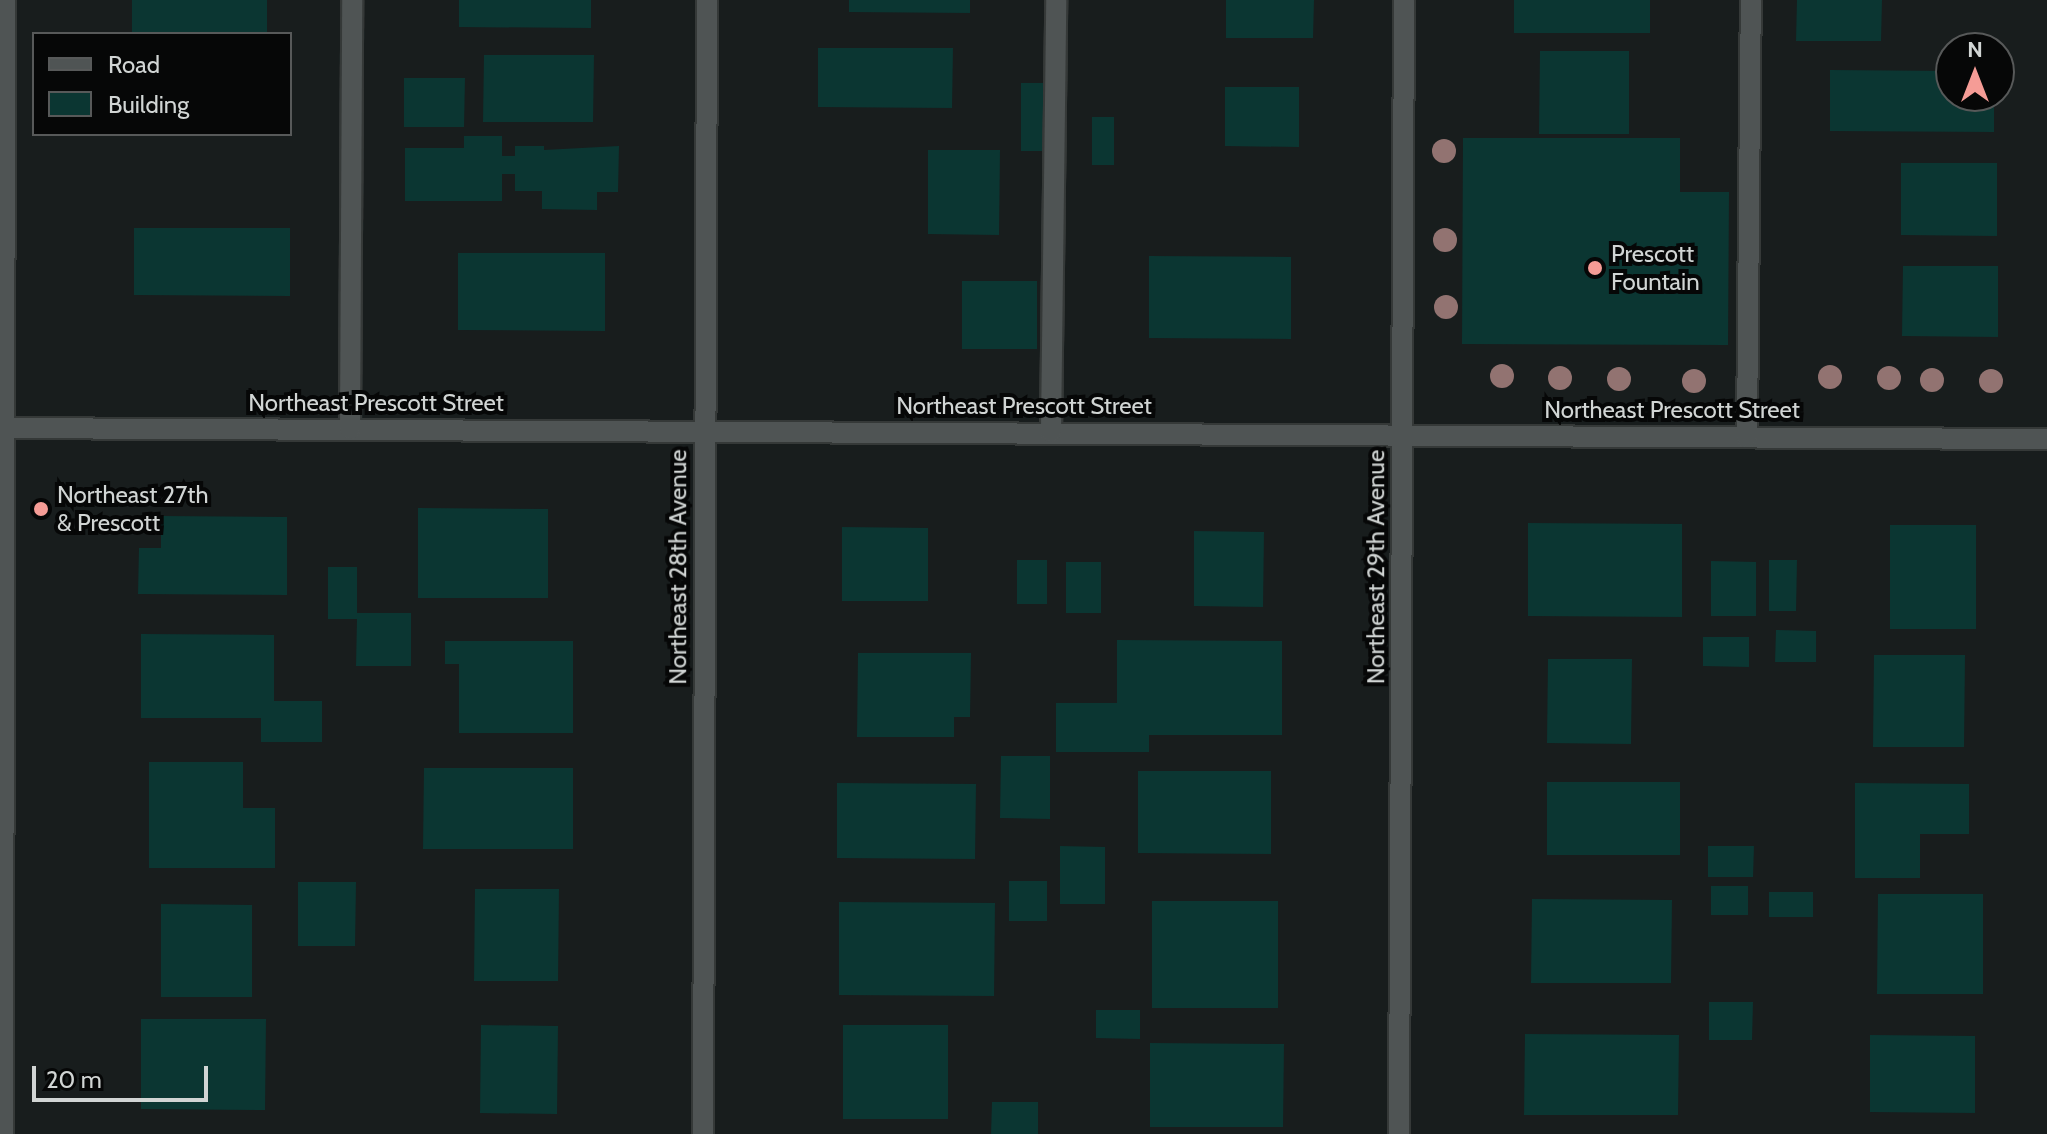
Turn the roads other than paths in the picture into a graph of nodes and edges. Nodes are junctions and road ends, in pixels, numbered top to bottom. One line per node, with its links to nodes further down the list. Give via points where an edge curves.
1 (5, 0): 7 (street)
2 (352, 0): 8 (street)
3 (707, 0): 9 (street, Northeast 28th Avenue)
4 (1056, 0): 10 (street)
5 (1404, 0): 11 (street, Northeast 29th Avenue)
6 (1751, 0): 12 (street)
7 (1, 428): 8 (street, Northeast Prescott Street); 14 (street)
8 (350, 429): 9 (street, Northeast Prescott Street)
9 (704, 430): 10 (street, Northeast Prescott Street); 15 (street, Northeast 28th Avenue)
10 (1051, 432): 11 (street, Northeast Prescott Street)
11 (1403, 435): 12 (street, Northeast Prescott Street); 16 (street, Northeast 29th Avenue)
12 (1747, 437): 13 (street, Northeast Prescott Street)
13 (2047, 439)
14 (3, 1134)
15 (703, 1134)
16 (1399, 1134)

